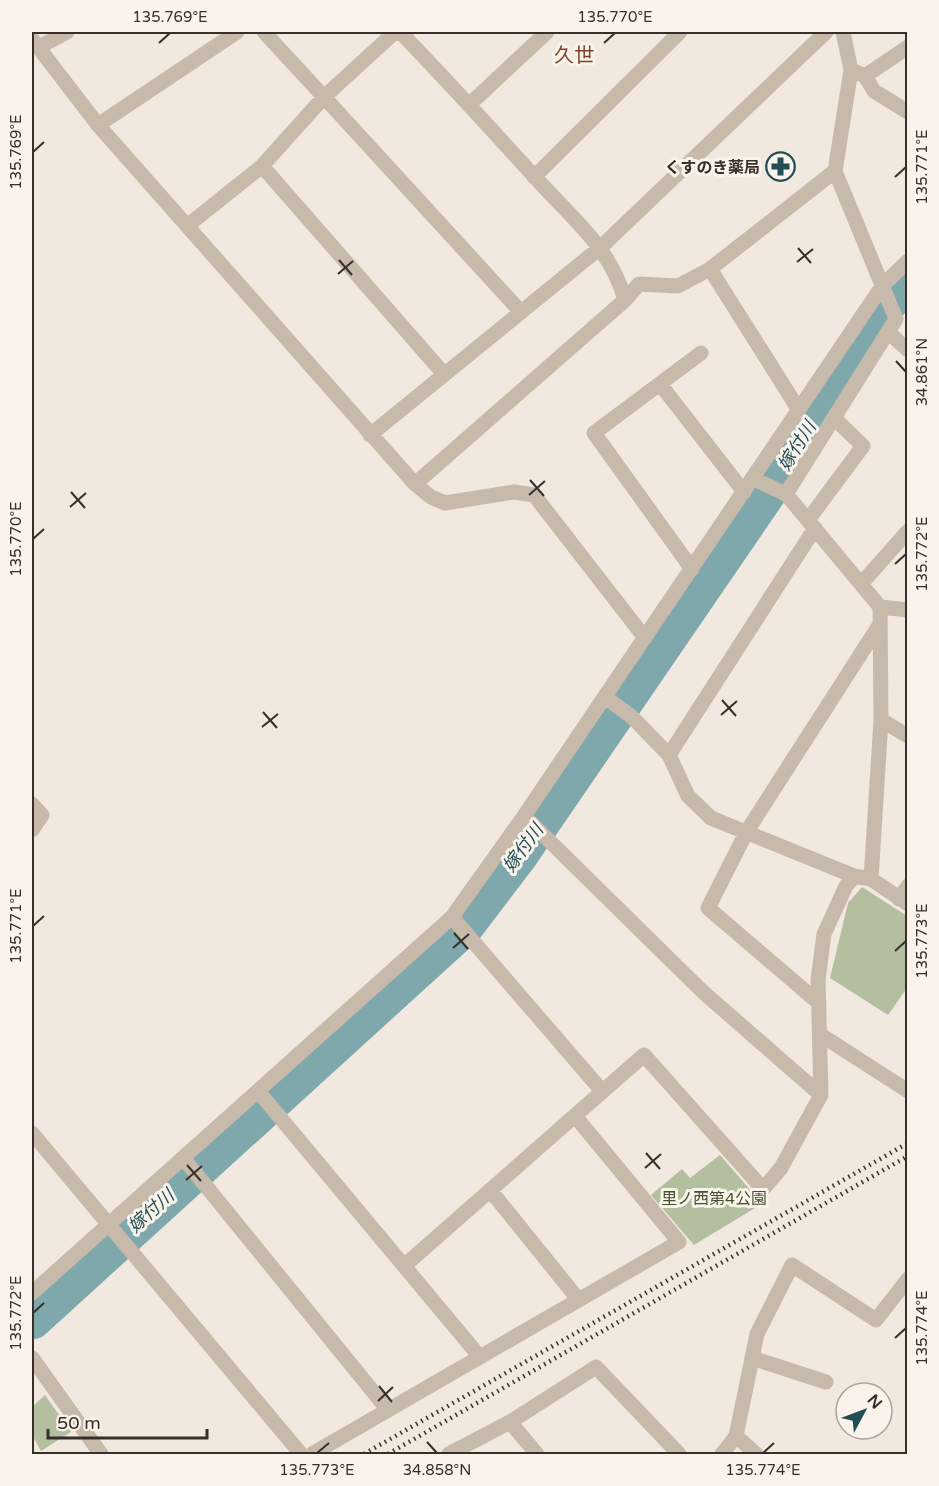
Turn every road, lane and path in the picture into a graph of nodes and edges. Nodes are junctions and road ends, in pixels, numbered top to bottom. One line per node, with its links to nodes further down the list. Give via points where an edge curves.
1 (67, 32): 10 (street)
2 (237, 32): 16 (street)
3 (264, 32): 13 (street)
4 (395, 32): 13 (street)
5 (400, 32): 14 (street)
6 (547, 32): 14 (street)
7 (680, 32): 19 (street)
8 (826, 32): 21 (street)
9 (843, 32): 12 (street)
10 (35, 43): 16 (street)
11 (908, 47): 12 (street)
12 (858, 73): 15 (street, via 874,91); 18 (street)
13 (324, 97): 17 (street); 26 (street)
14 (470, 104): 19 (street)
15 (908, 112)
16 (98, 124): 20 (street)
17 (262, 166): 20 (street); 30 (street)
18 (834, 171): 23 (street); 24 (street)
19 (534, 177): 21 (street)
20 (187, 226): 34 (street)
21 (601, 247): 25 (street, via 619,279); 26 (street)
22 (908, 261): 24 (street)
23 (710, 269): 25 (street, via 678,286 639,284); 32 (street)
24 (883, 285): 27 (street); 32 (street)
25 (625, 300): 36 (street)
26 (521, 312): 30 (street)
27 (892, 326): 28 (street); 33 (street)
28 (908, 350)
29 (701, 353): 31 (street)
30 (444, 375): 34 (street)
31 (660, 384): 37 (street); 41 (street, via 594,433)
32 (799, 410): 35 (street)
33 (834, 418): 38 (street); 39 (street, via 863,446)
34 (370, 435): 36 (street)
35 (752, 478): 37 (street); 38 (street)
36 (415, 484): 46 (street, via 445,503 514,492 534,495)
37 (744, 492): 41 (street)
38 (786, 494): 39 (street)
39 (811, 524): 42 (street); 50 (street)
40 (908, 531): 42 (street)
41 (692, 569): 46 (street)
42 (861, 584): 43 (street)
43 (880, 607): 44 (street); 45 (street)
44 (908, 610)
45 (880, 624): 48 (street); 54 (street)
46 (645, 638): 47 (street)
47 (605, 698): 50 (street, via 632,717); 52 (street)
48 (881, 720): 49 (street); 56 (street)
49 (908, 736)
50 (669, 755): 54 (street, via 688,796 711,818)
51 (32, 804): 53 (street, via 42,815)
52 (525, 816): 58 (street); 64 (street, via 702,993)
53 (32, 830)
54 (747, 831): 55 (street); 59 (street, via 708,908)
55 (854, 876): 56 (street); 59 (street, via 824,934)
56 (871, 879): 57 (street)
57 (905, 896)
58 (452, 916): 61 (street); 62 (street)
59 (819, 1003): 60 (street)
60 (821, 1035): 63 (street); 64 (street)
61 (258, 1091): 67 (street); 70 (street)
62 (602, 1091): 64 (street, via 644,1055 763,1189 781,1168); 65 (street)
63 (908, 1091)
64 (821, 1095)
65 (575, 1116): 68 (street); 73 (street, via 679,1242)
66 (32, 1133): 69 (street)
67 (184, 1159): 69 (street); 78 (street)
68 (490, 1190): 70 (street); 73 (street)
69 (108, 1224): 72 (street); 82 (street)
70 (404, 1266): 74 (street)
71 (908, 1279): 76 (street, via 876,1320 792,1264 757,1334)
72 (32, 1293)
73 (578, 1299): 74 (street)
74 (480, 1357): 78 (street)
75 (32, 1358): 81 (street)
76 (752, 1358): 77 (street); 80 (street)
77 (826, 1382)
78 (388, 1410): 83 (street)
79 (510, 1422): 84 (street); 85 (street); 86 (street, via 596,1367)
80 (736, 1436): 87 (street); 88 (street)
81 (101, 1455)
82 (301, 1455)
83 (312, 1455)
84 (449, 1455)
85 (537, 1455)
86 (679, 1455)
87 (722, 1455)
88 (756, 1455)

